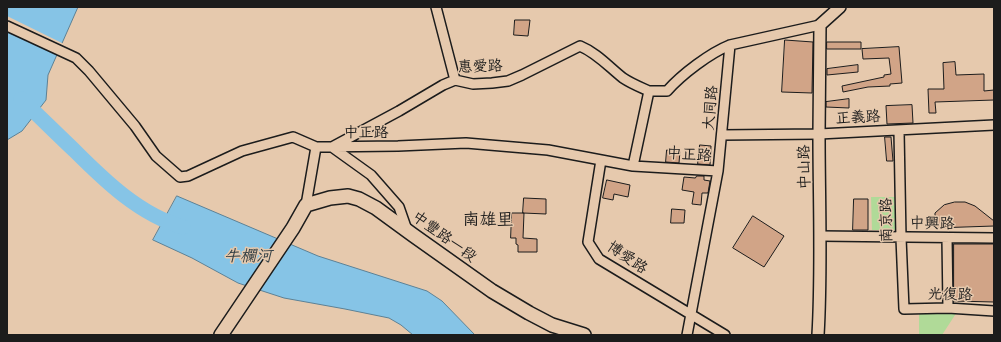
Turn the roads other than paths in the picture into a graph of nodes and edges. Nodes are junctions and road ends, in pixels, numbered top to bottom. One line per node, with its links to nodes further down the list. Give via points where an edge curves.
1 (436, 7): 6 (street)
2 (840, 7): 3 (street)
3 (820, 25): 5 (street); 10 (street, 中山路)
4 (7, 26): 12 (street, 中正路, via 76,58 135,126 156,156 180,177 188,176 242,151 293,137)
5 (730, 45): 7 (street, 惠愛路, via 720,49 677,80 667,91); 11 (street, 大同路)
6 (455, 80): 7 (street, 惠愛路, via 473,84 508,81 580,46 591,51 636,86); 13 (street, 惠愛路)
7 (649, 91): 15 (street)
8 (994, 125): 9 (street, 正義路)
9 (899, 131): 10 (street, 正義路); 20 (street, 南京路)
10 (819, 134): 11 (street, 正義路); 19 (street, 中山路)
11 (722, 135): 16 (street, 大同路)
12 (316, 147): 13 (street, 中正路); 17 (street)
13 (332, 147): 14 (street, 中正路, via 466,143 548,150); 18 (street, via 371,175 399,207)
14 (601, 160): 15 (street, 中正路); 26 (street, 博愛路, via 588,242 599,259)
15 (632, 166): 16 (street, 中正路)
16 (718, 171): 26 (street, 大同路)
17 (306, 205): 18 (main road, 中豐路一段, via 330,198 354,197 376,208); 27 (main road, via 294,228)
18 (408, 231): 28 (main road, 中豐路一段, via 492,291 529,313 552,325)
19 (821, 236): 20 (street, 中興路); 31 (street, 中山路)
20 (901, 238): 21 (street, 中興路); 24 (street, 南京路)
21 (947, 238): 22 (street, 中興路); 23 (street)
22 (994, 238)
23 (948, 308): 24 (street, 光復路); 25 (street, 光復路)
24 (904, 309)
25 (994, 311)
26 (691, 314): 29 (street, 大同路); 30 (street, 博愛路)
27 (221, 335)
28 (584, 335)
29 (687, 335)
30 (726, 335)
31 (818, 335)

